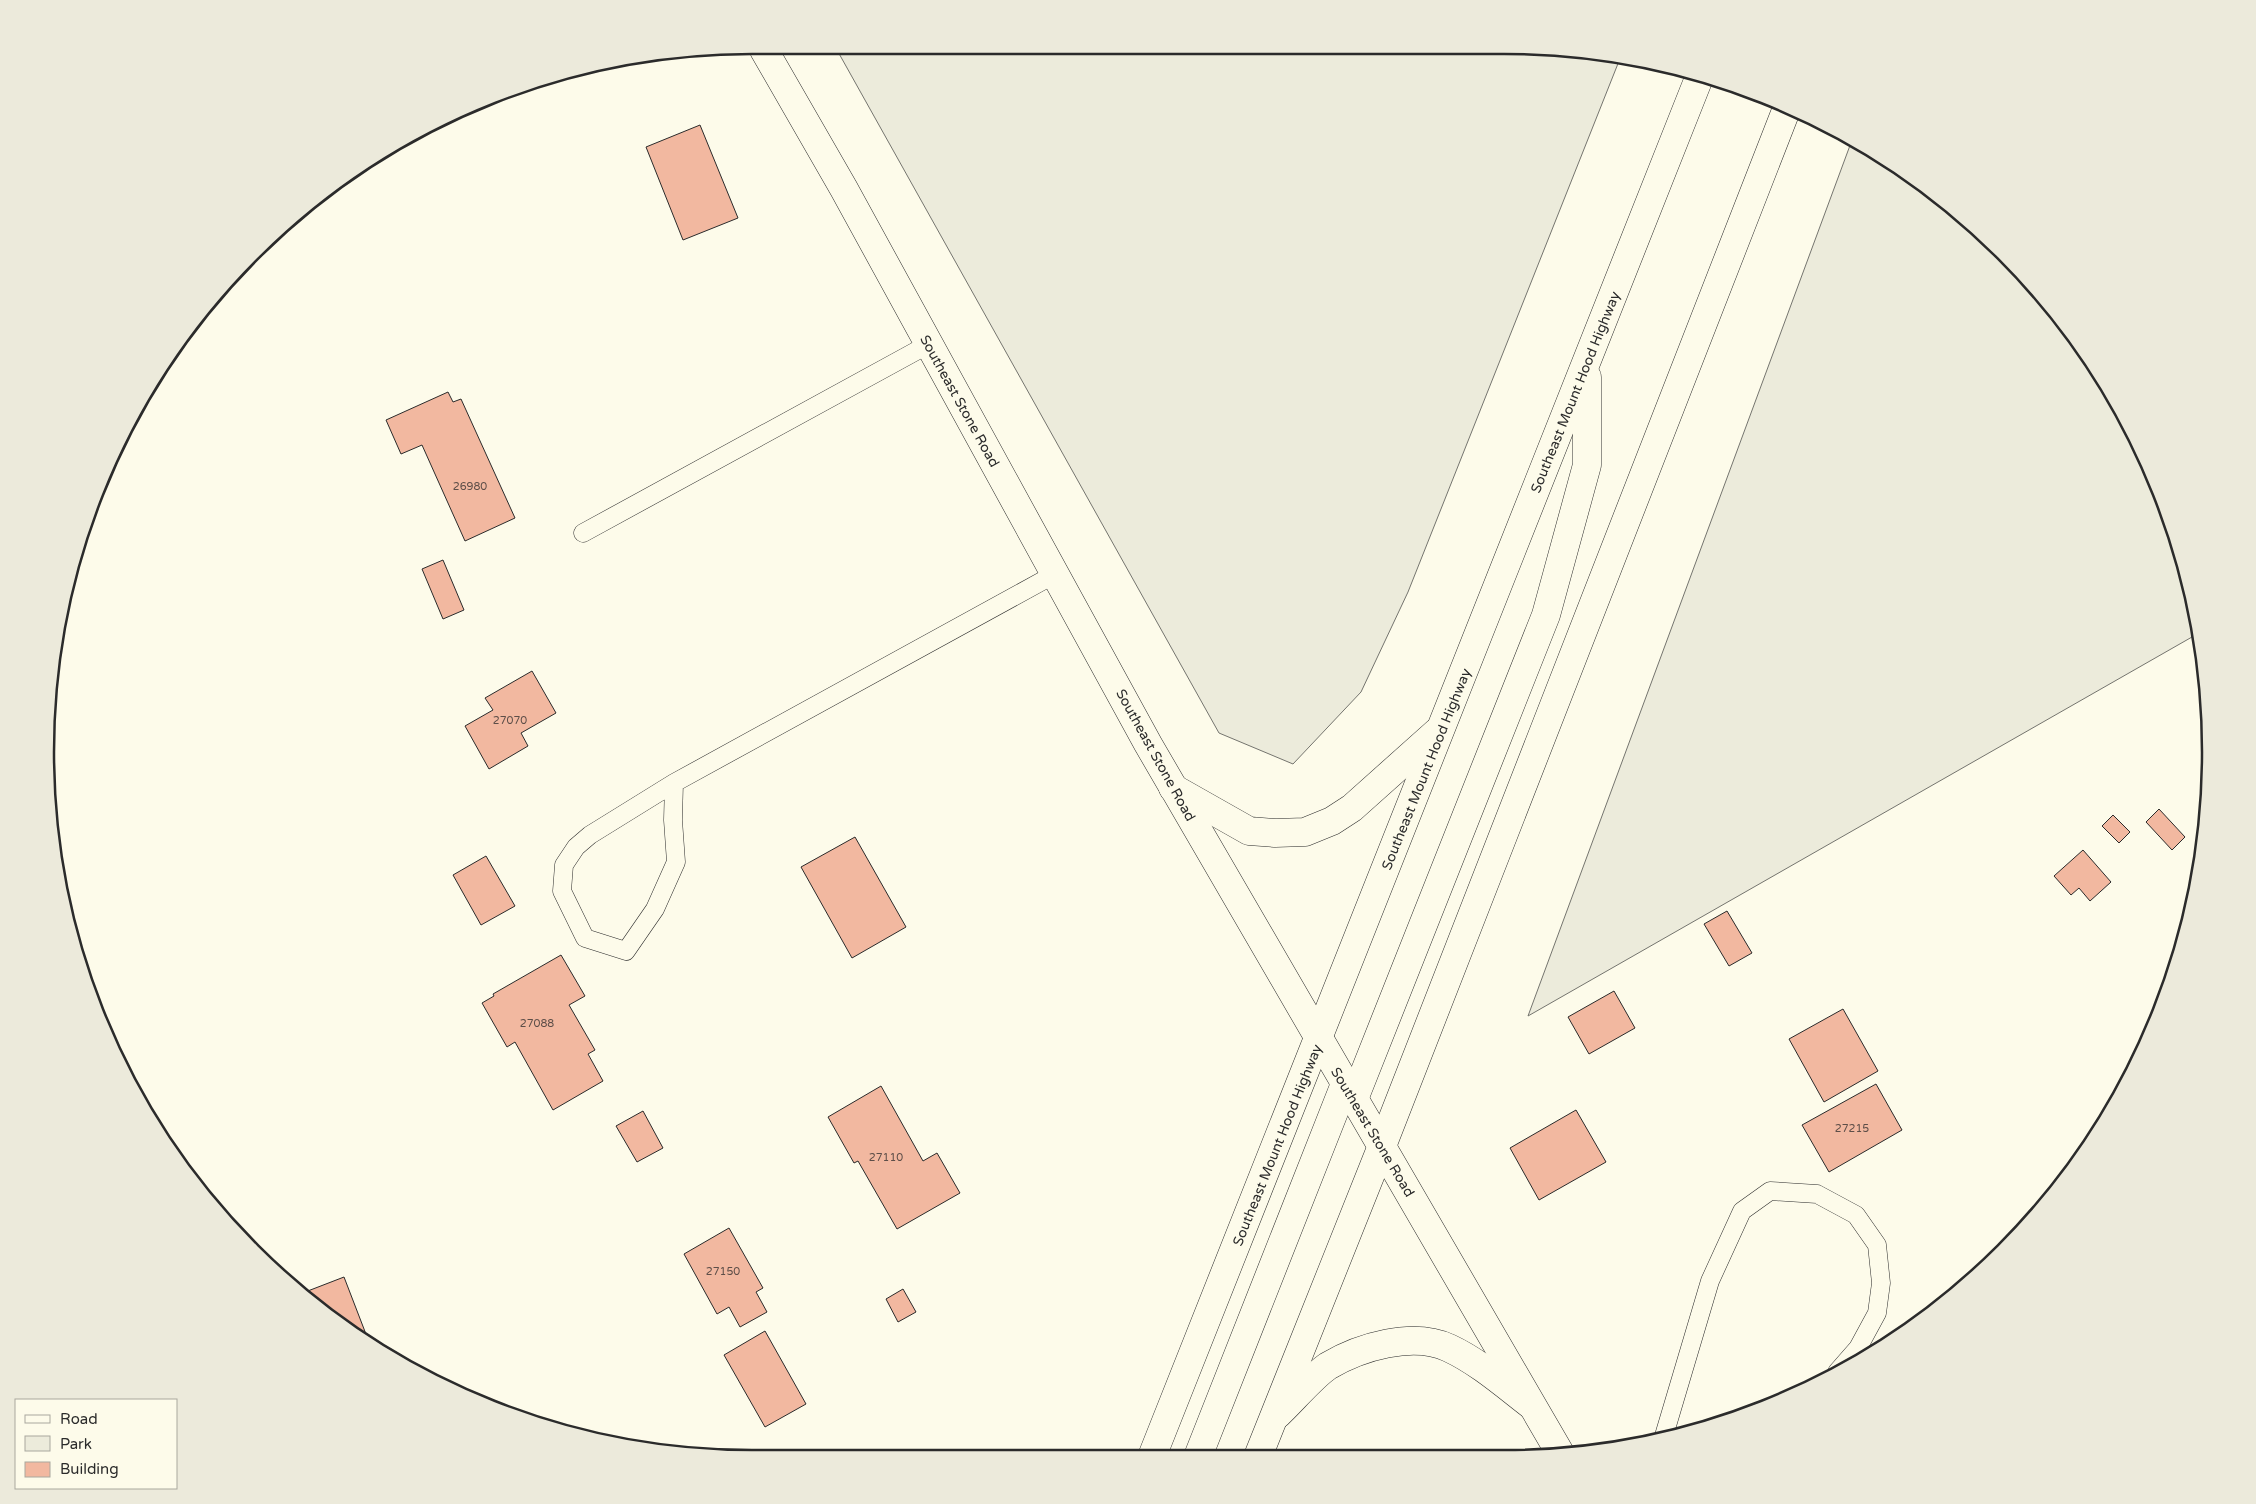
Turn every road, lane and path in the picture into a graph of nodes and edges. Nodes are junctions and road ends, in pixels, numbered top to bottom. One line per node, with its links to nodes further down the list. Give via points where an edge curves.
1 (766, 54): 4 (main road, Southeast Stone Road)
2 (1698, 82): 5 (main road, Southeast Mount Hood Highway)
3 (1784, 113): 13 (main road)
4 (929, 344): 6 (lane); 7 (main road, Southeast Stone Road)
5 (1586, 363): 8 (main road, Southeast Mount Hood Highway); 12 (main road, via 1587,465 1546,615)
6 (583, 533)
7 (1055, 574): 9 (lane); 10 (main road, Southeast Stone Road)
8 (1442, 728): 10 (main road, via 1352,808 1305,832 1249,830); 11 (main road, Southeast Mount Hood Highway)
9 (674, 782): 9 (lane, via 676,862 655,909 626,951 585,938 562,890 564,865 576,846 590,835)
10 (1173, 788): 11 (main road, Southeast Stone Road)
11 (1318, 1040): 12 (main road, Southeast Stone Road); 19 (main road, Southeast Mount Hood Highway)
12 (1349, 1092): 13 (main road, Southeast Stone Road); 20 (main road)
13 (1382, 1146): 15 (main road, Southeast Stone Road); 16 (main road)
14 (1848, 1360): 17 (lane, via 1877,1313 1881,1283 1877,1245 1856,1215 1817,1194 1770,1190 1742,1211 1710,1281)
15 (1531, 1405): 16 (main road, via 1448,1347 1418,1341 1390,1342 1362,1350 1327,1367); 18 (main road, Southeast Stone Road)
16 (1272, 1420): 21 (main road)
17 (1665, 1431)
18 (1557, 1448)
19 (1155, 1450)
20 (1201, 1450)
21 (1260, 1450)

